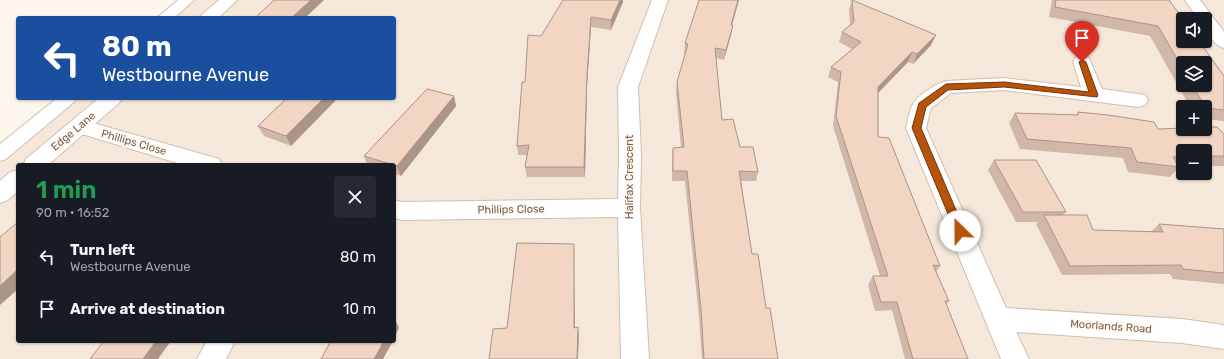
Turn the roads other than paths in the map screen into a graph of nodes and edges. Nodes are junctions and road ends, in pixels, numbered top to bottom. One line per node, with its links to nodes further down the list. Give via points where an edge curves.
1 (187, 0): 5 (lane)
2 (229, 0): 6 (street)
3 (660, 0): 19 (street, Halifax Crescent, via 628,87)
4 (1192, 0): 7 (lane)
5 (167, 16)
6 (209, 16)
7 (1224, 43)
8 (1082, 62): 9 (street)
9 (1094, 95): 12 (street); 21 (street, via 1004,84 946,87 922,105 916,128)
10 (66, 100): 14 (lane)
11 (110, 100): 13 (street, Edge Lane)
12 (1138, 100)
13 (79, 126): 15 (street, Edge Lane); 16 (street, Phillips Close)
14 (0, 154)
15 (36, 163)
16 (204, 163)
17 (16, 180): 18 (street)
18 (0, 194)
19 (628, 208): 20 (street, Phillips Close); 25 (street, Halifax Crescent)
20 (396, 210)
21 (997, 319): 22 (street, Moorlands Road, via 1182,331); 26 (street)
22 (1224, 337)
23 (221, 343): 24 (street)
24 (211, 359)
25 (635, 359)
26 (1015, 359)

